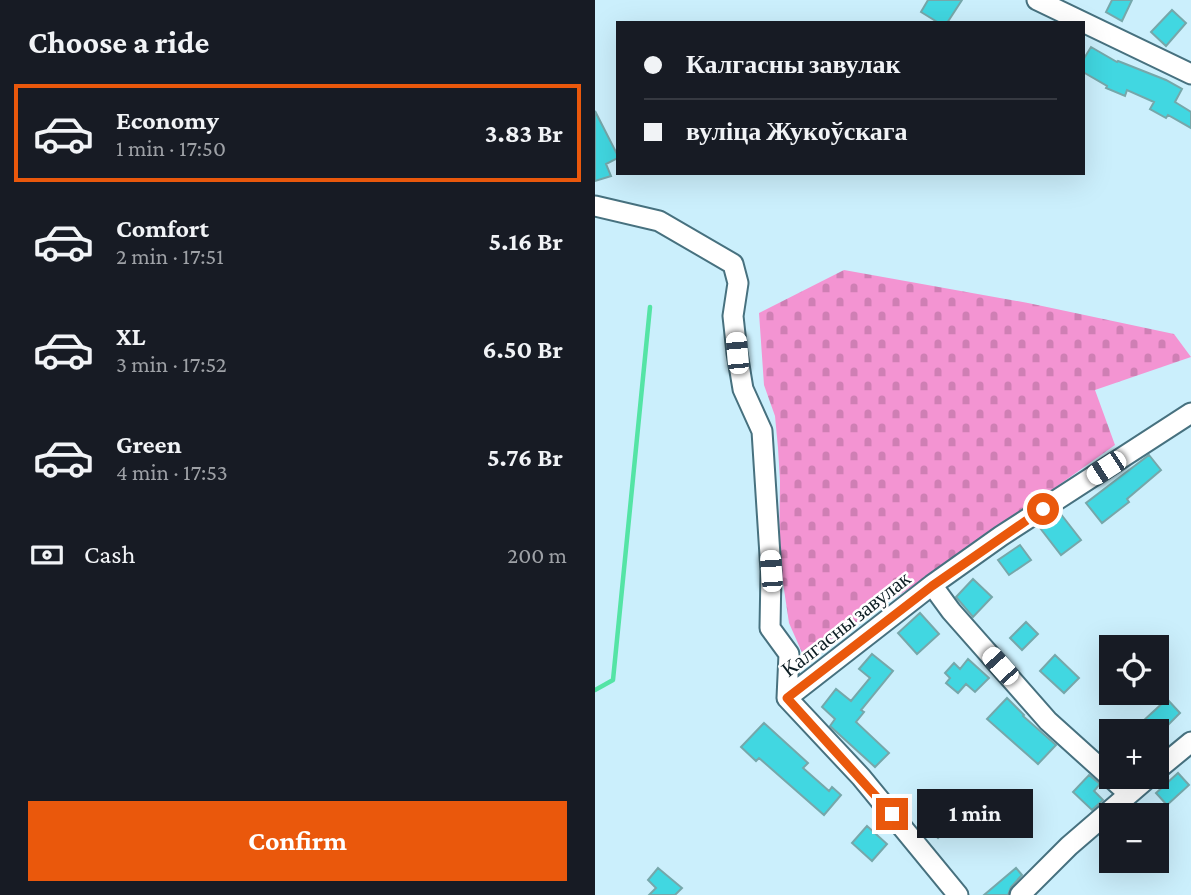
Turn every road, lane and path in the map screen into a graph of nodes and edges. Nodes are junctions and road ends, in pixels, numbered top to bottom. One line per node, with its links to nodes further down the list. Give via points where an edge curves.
1 (1037, 0): 2 (street)
2 (1081, 21)
3 (1085, 23): 4 (street)
4 (1191, 74)
5 (595, 206): 8 (street, via 659,221 733,264 738,283 733,316 743,389 762,431 770,628 789,654)
6 (1191, 413): 7 (street, Калгасны завулак)
7 (932, 586): 8 (street, Калгасны завулак); 12 (street, Калгасны завулак, via 1048,721)
8 (787, 698): 13 (street, via 861,777)
9 (1191, 742): 10 (street)
10 (1169, 760)
11 (1135, 789): 12 (street)
12 (1129, 794): 14 (street)
13 (958, 895)
14 (1020, 895)

